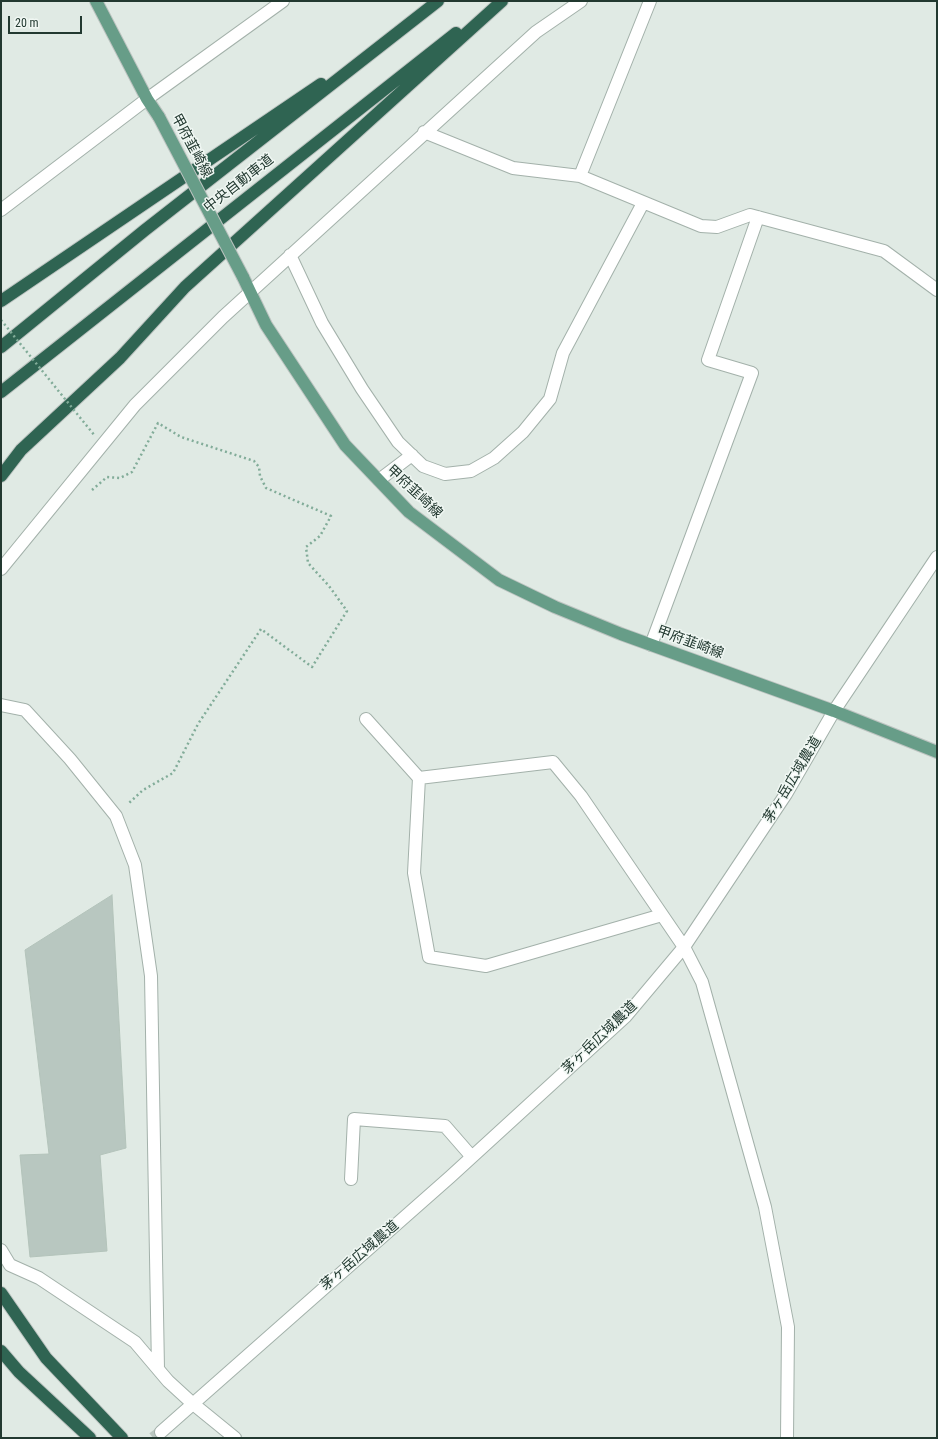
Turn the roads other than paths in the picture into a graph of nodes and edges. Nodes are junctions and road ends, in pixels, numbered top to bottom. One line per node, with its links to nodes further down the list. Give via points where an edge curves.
1 (96, 1): 9 (main road, 甲府韮崎線)
2 (283, 1): 9 (street)
3 (438, 1): 8 (highway, 中央自動車道)
4 (496, 1): 20 (highway, 中央自動車道)
5 (502, 1): 22 (highway, via 185,287 120,358 21,450)
6 (581, 1): 10 (street, via 536,32)
7 (650, 1): 11 (street)
8 (412, 22): 18 (highway); 19 (highway, 中央自動車道, via 145,230)
9 (147, 99): 13 (street); 17 (main road, 甲府韮崎線, bridge, via 159,117)
10 (424, 132): 11 (street, via 513,168); 15 (street)
11 (580, 176): 12 (street)
12 (643, 203): 14 (street, via 701,226 717,227 750,215); 21 (street, via 563,353 550,399 523,432 494,458 471,471 445,474 423,466)
13 (1, 210)
14 (758, 217): 16 (street, via 884,251); 26 (street, via 708,360 752,373)
15 (290, 255): 17 (street); 21 (street, via 322,324 398,442)
16 (937, 290)
17 (249, 292): 23 (main road, 甲府韮崎線, via 266,325 345,445); 25 (street, via 135,405)
18 (1, 301)
19 (1, 347)
20 (1, 392)
21 (412, 455): 23 (street)
22 (1, 476)
23 (379, 480): 26 (main road, 甲府韮崎線, via 409,512 499,580 555,607)
24 (937, 556): 28 (street, 茅ヶ岳広域農道)
25 (1, 569)
26 (651, 645): 28 (main road, 甲府韮崎線)
27 (1, 705): 39 (street, via 25,710 70,759 116,816 135,865 151,976)
28 (834, 711): 30 (main road, 甲府韮崎線); 33 (street, 茅ヶ岳広域農道, via 786,794)
29 (366, 719): 31 (street)
30 (937, 752)
31 (419, 778): 32 (street, via 553,762 581,796); 32 (street, via 414,873 429,957 486,966)
32 (662, 915): 33 (street)
33 (684, 947): 34 (street, 茅ヶ岳広域農道, via 626,1016); 45 (street, via 702,982 765,1207 788,1327)
34 (472, 1157): 35 (street, via 445,1126 354,1119); 40 (street, 茅ヶ岳広域農道)
35 (351, 1179)
36 (1, 1250): 39 (street, via 10,1265 40,1278 135,1342)
37 (1, 1293): 43 (highway, via 46,1358)
38 (1, 1351): 42 (highway, via 19,1372)
39 (158, 1369): 40 (street)
40 (192, 1403): 41 (street, 茅ヶ岳広域農道); 44 (street)
41 (161, 1432)
42 (90, 1438)
43 (122, 1438)
44 (235, 1438)
45 (787, 1438)

